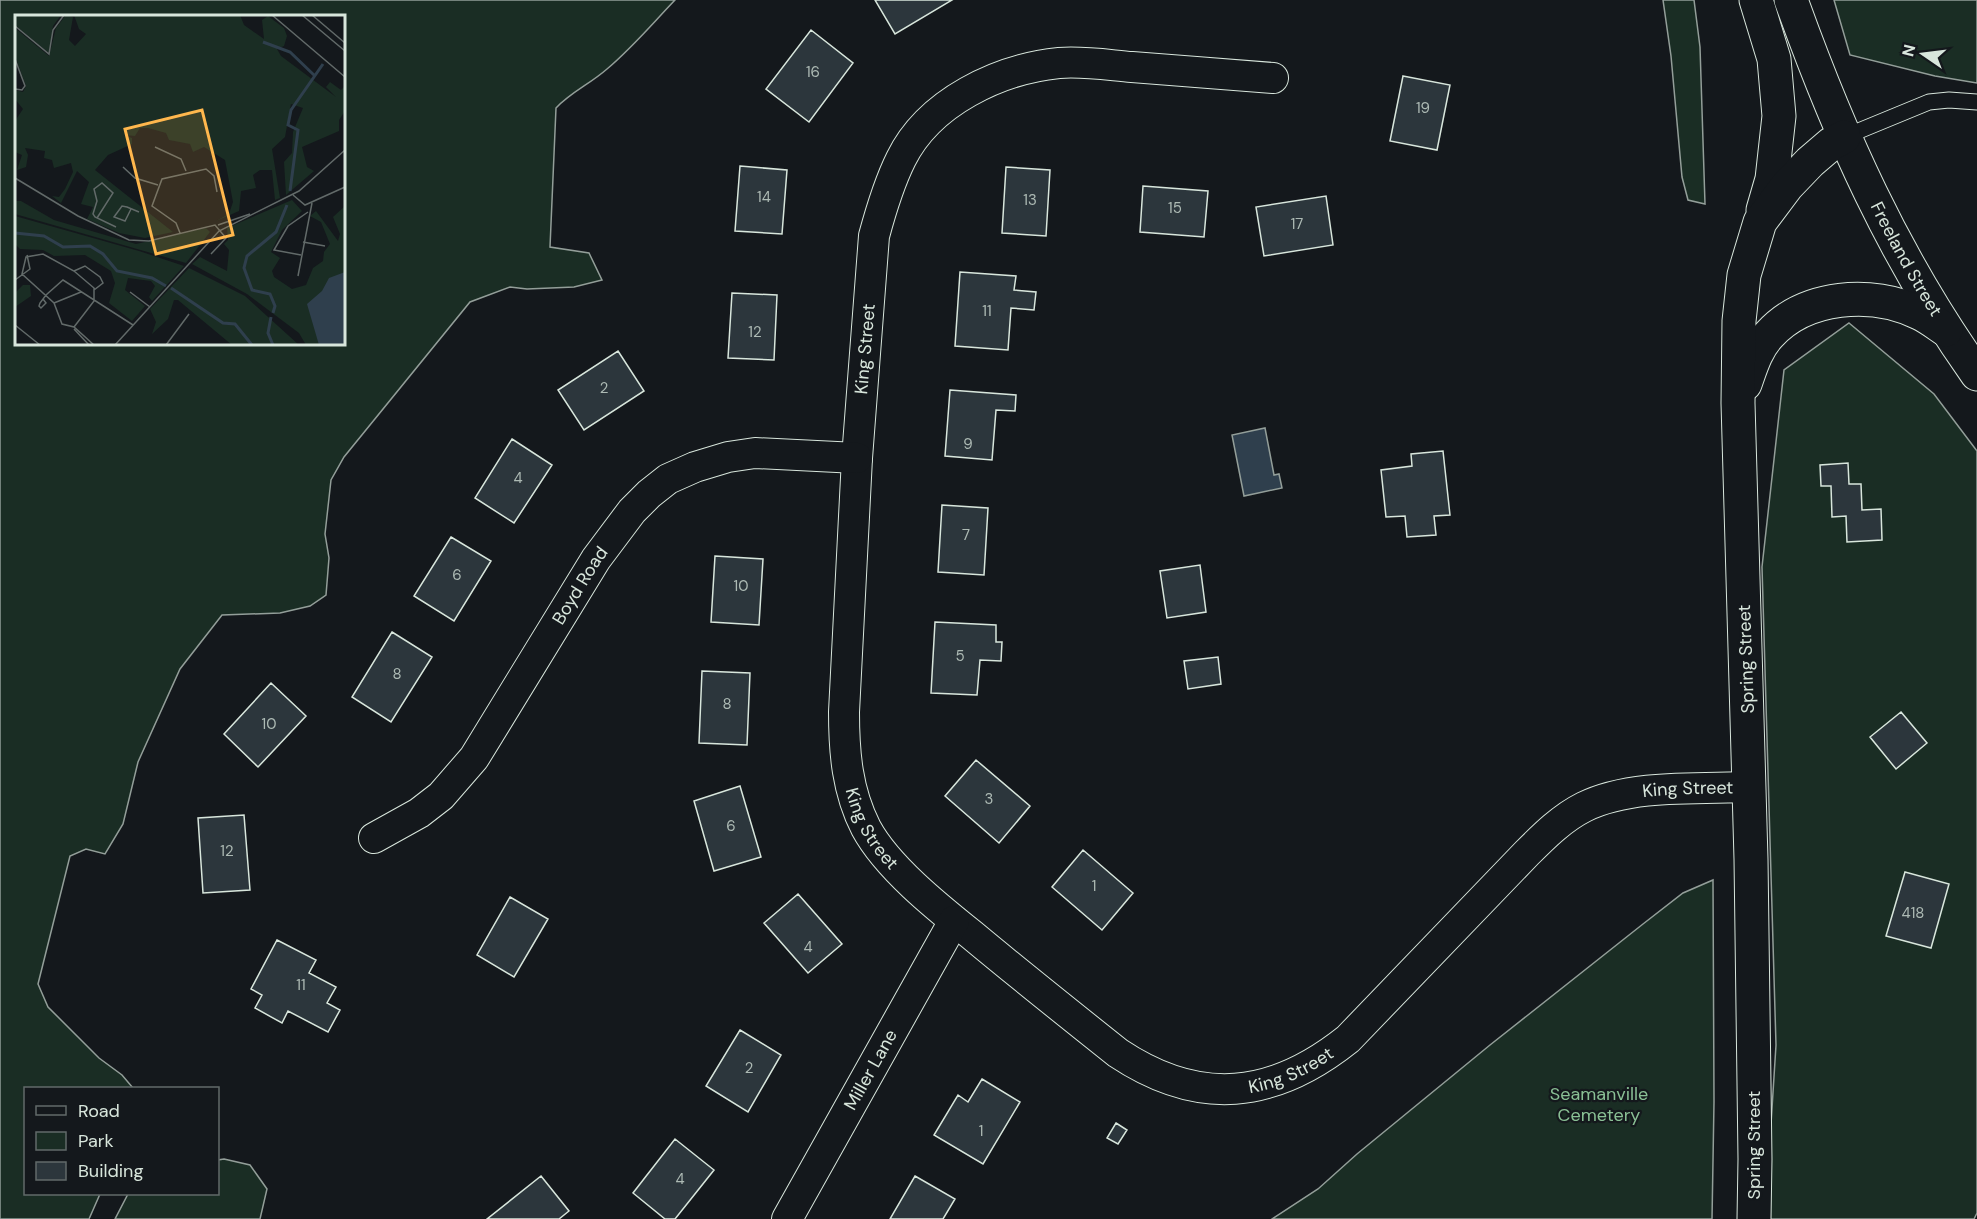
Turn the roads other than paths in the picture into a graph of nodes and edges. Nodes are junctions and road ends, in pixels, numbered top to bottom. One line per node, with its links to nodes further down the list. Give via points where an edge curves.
1 (1756, 0): 6 (street, via 1774,59 1779,116 1772,179)
2 (1791, 0): 5 (street, Freeland Street)
3 (1273, 78): 10 (street, King Street, via 1061,63 1003,75 953,101 928,123 902,156 874,236)
4 (1977, 102): 5 (lane, via 1929,102)
5 (1844, 137): 6 (street, Spring Street, via 1810,162); 7 (street, Freeland Street, via 1893,240)
6 (1760, 222): 9 (street, Spring Street, via 1744,275)
7 (1946, 330): 8 (street, Freeland Street); 9 (street, via 1918,312 1892,304 1838,299 1813,307 1769,335 1756,354)
8 (1977, 374)
9 (1738, 403): 11 (street, Spring Street)
10 (857, 458): 12 (street, Boyd Road, via 755,453 728,457 668,478 632,510 597,559 474,758 441,796); 13 (street, King Street, via 844,724 853,799 879,847)
11 (1750, 787): 13 (street, King Street, via 1632,792 1582,807 1527,853 1348,1039 1324,1059 1296,1074 1247,1088 1192,1086 1135,1065); 15 (street, Spring Street)
12 (374, 838)
13 (954, 921): 14 (street, Miller Lane)
14 (787, 1219)
15 (1754, 1219)

